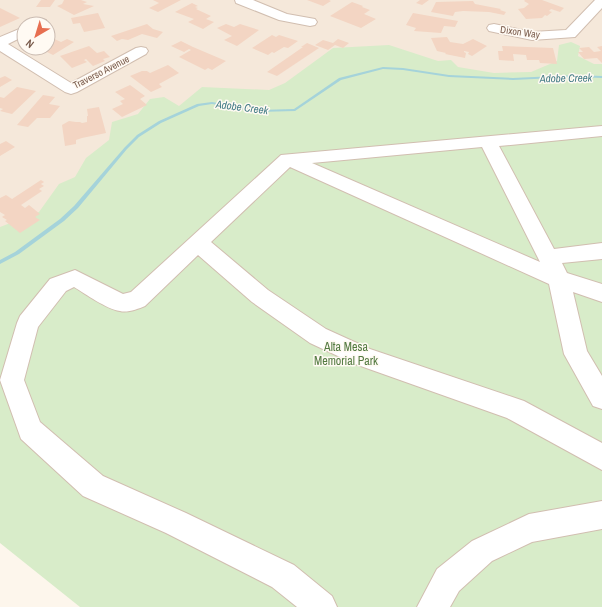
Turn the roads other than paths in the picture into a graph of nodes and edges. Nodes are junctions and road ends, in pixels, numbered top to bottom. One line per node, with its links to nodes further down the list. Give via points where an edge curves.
1 (241, 0): 3 (street, via 284,17)
2 (602, 0): 4 (street, Dixon Way, via 570,34 532,36)
3 (310, 22)
4 (494, 28)
5 (16, 35): 6 (street)
6 (0, 43): 7 (street, Traverso Avenue, via 71,89)
7 (141, 51)
8 (602, 131): 9 (street)
9 (488, 142): 10 (street); 13 (street)
10 (287, 159): 11 (street); 14 (street)
11 (197, 242): 17 (street, via 260,296 318,336 362,357 515,409); 19 (street, via 137,300 121,303 75,278 58,285 28,323 12,380 30,430 93,486 176,523 283,576)
12 (602, 251): 13 (street)
13 (548, 257): 14 (street)
14 (560, 279): 15 (street); 16 (street, via 576,354)
15 (602, 294)
16 (602, 398)
17 (602, 458)
18 (602, 515): 20 (street, via 529,528 482,551 448,580)
19 (322, 607)
20 (433, 607)

